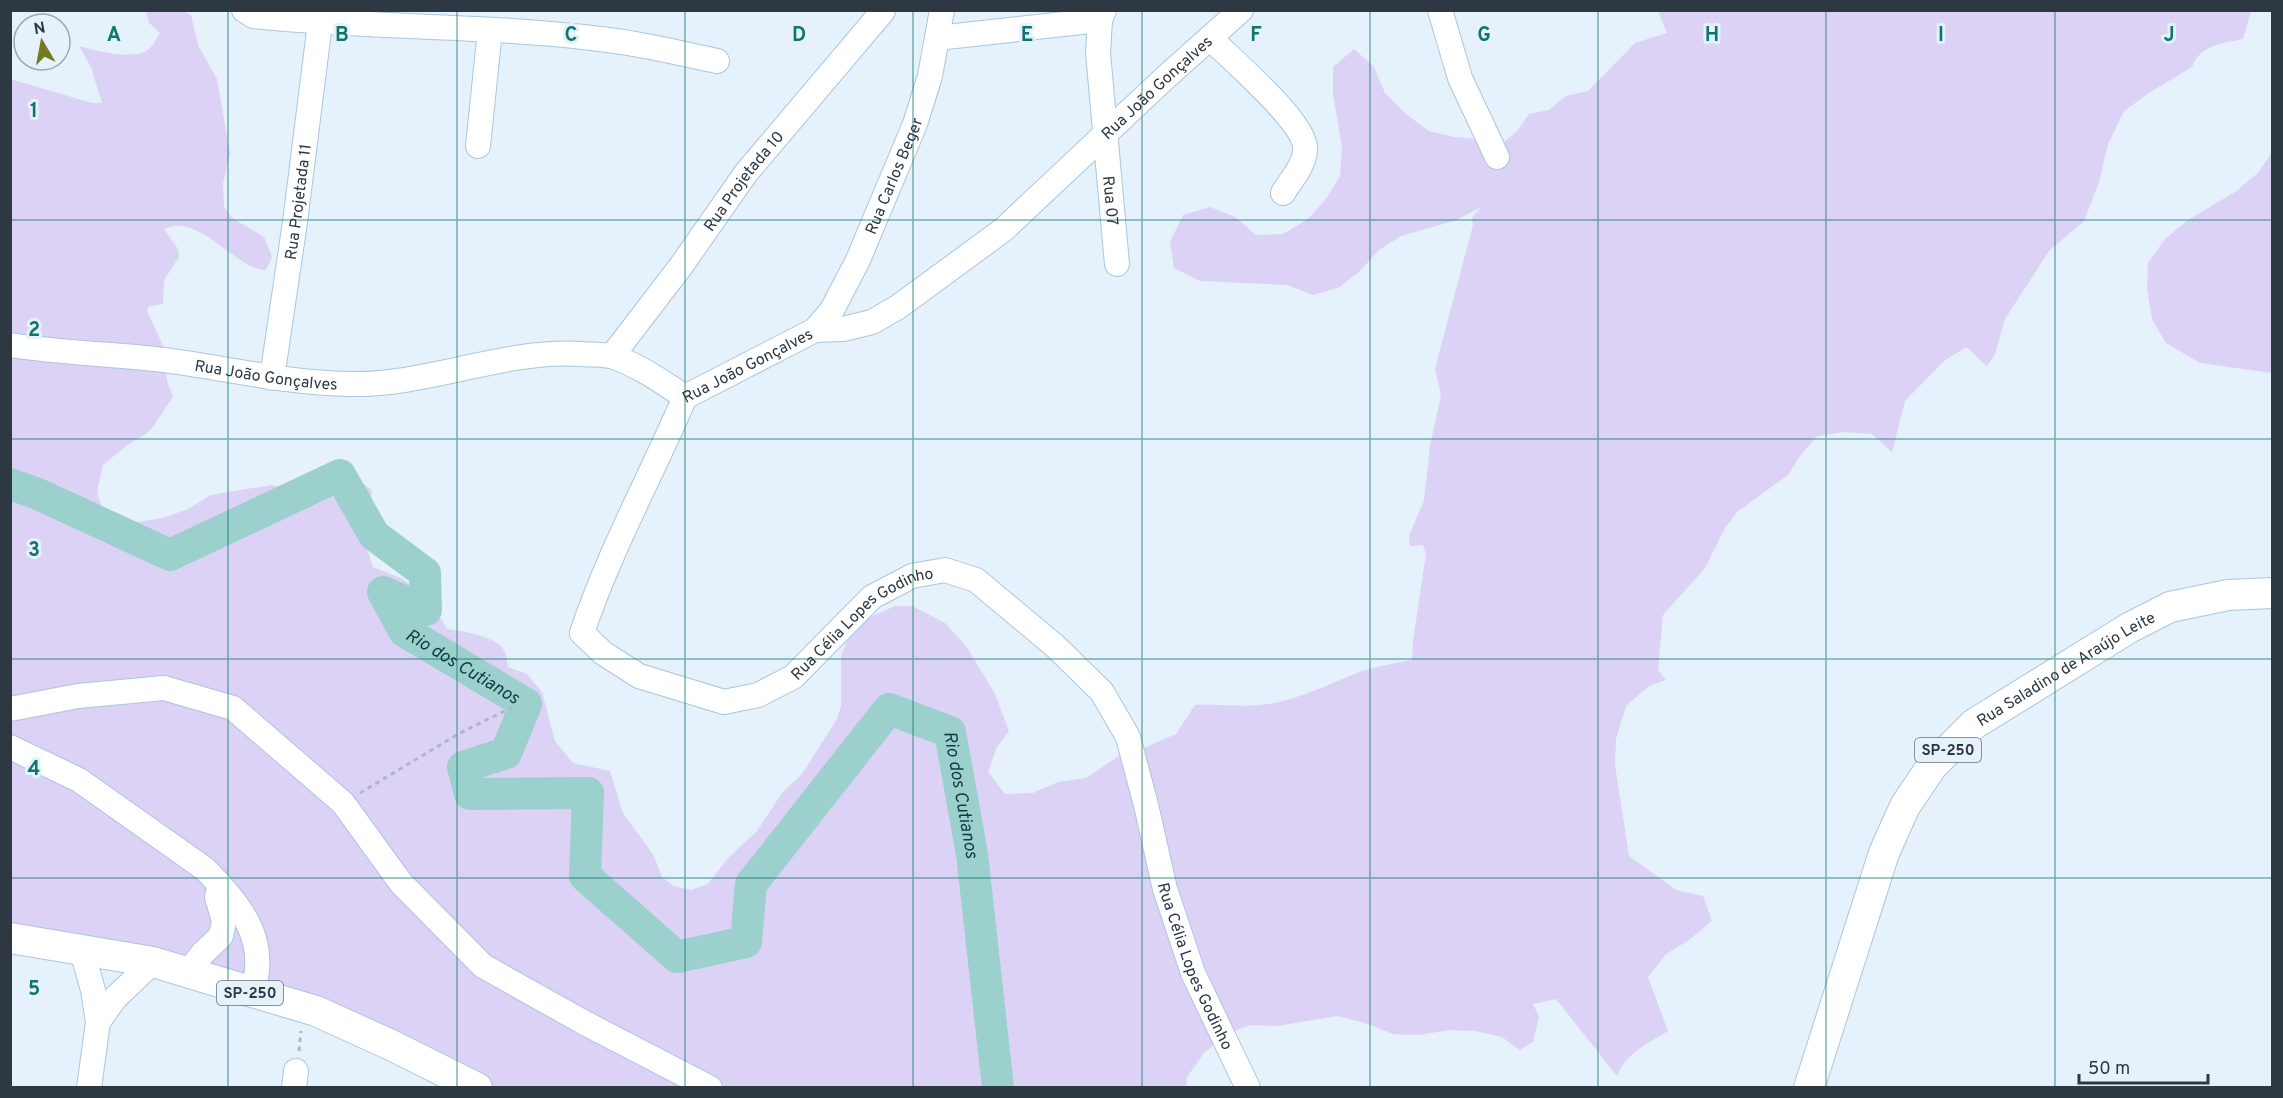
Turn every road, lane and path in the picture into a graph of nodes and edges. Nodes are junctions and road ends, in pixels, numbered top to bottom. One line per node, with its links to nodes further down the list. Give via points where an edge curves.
1 (244, 10): 7 (street, via 253,16)
2 (942, 10): 9 (street, Rua Carlos Beger)
3 (1241, 10): 10 (street, Rua João Gonçalves)
4 (1440, 10): 14 (street, via 1460,78)
5 (883, 11): 19 (street, Rua Projetada 10, via 746,173)
6 (1102, 15): 9 (street); 12 (street, Rua 07, via 1098,53)
7 (320, 23): 8 (street); 20 (street, Rua Projetada 11)
8 (490, 30): 11 (street, via 602,39); 13 (street)
9 (937, 38): 17 (street, Rua Carlos Beger, via 915,124 863,249 832,310)
10 (1210, 38): 12 (street, Rua João Gonçalves); 15 (street, via 1299,130 1305,147 1302,163)
11 (717, 60)
12 (1104, 137): 16 (street, Rua 07); 17 (street, Rua João Gonçalves, via 1003,230 898,307 872,322)
13 (478, 146)
14 (1497, 157)
15 (1283, 193)
16 (1117, 264)
17 (815, 330): 21 (street, Rua João Gonçalves)
18 (10, 345): 20 (street, Rua João Gonçalves, via 165,360)
19 (612, 356): 20 (street, Rua João Gonçalves, via 556,352 407,380 350,384); 21 (street, Rua João Gonçalves)
20 (272, 378)
21 (685, 397): 39 (street, Rua Célia Lopes Godinho, via 598,586 582,633 603,653 639,676 724,702 758,695 793,677 872,597 912,576 945,570 976,580 1055,646 1102,692 1128,737 1165,889 1193,973)
22 (2272, 593): 40 (main road, Rua Saladino de Araújo Leite / SP-250, via 2228,595 2170,607 2128,628 1974,724 1932,766 1905,806 1884,853)
23 (515, 706): 26 (path, via 460,733)
24 (10, 709): 26 (street, via 78,696 164,688 233,708)
25 (10, 747): 27 (street, via 79,780 206,869)
26 (343, 803): 38 (street, via 401,883 483,966)
27 (220, 884): 31 (street, via 217,897 224,921 221,936); 32 (street, via 244,915 256,946 259,958)
28 (10, 938): 29 (main road, SP-250)
29 (82, 951): 30 (main road, SP-250); 34 (street)
30 (153, 962): 31 (main road, SP-250); 34 (street, via 115,998)
31 (187, 973): 32 (main road, SP-250)
32 (252, 993): 33 (main road, SP-250)
33 (296, 1006): 35 (path, via 301,1033); 37 (main road, SP-250, via 316,1011)
34 (98, 1022): 36 (street)
35 (295, 1079)
36 (89, 1088)
37 (477, 1088)
38 (710, 1088)
39 (1248, 1088)
40 (1809, 1088)

